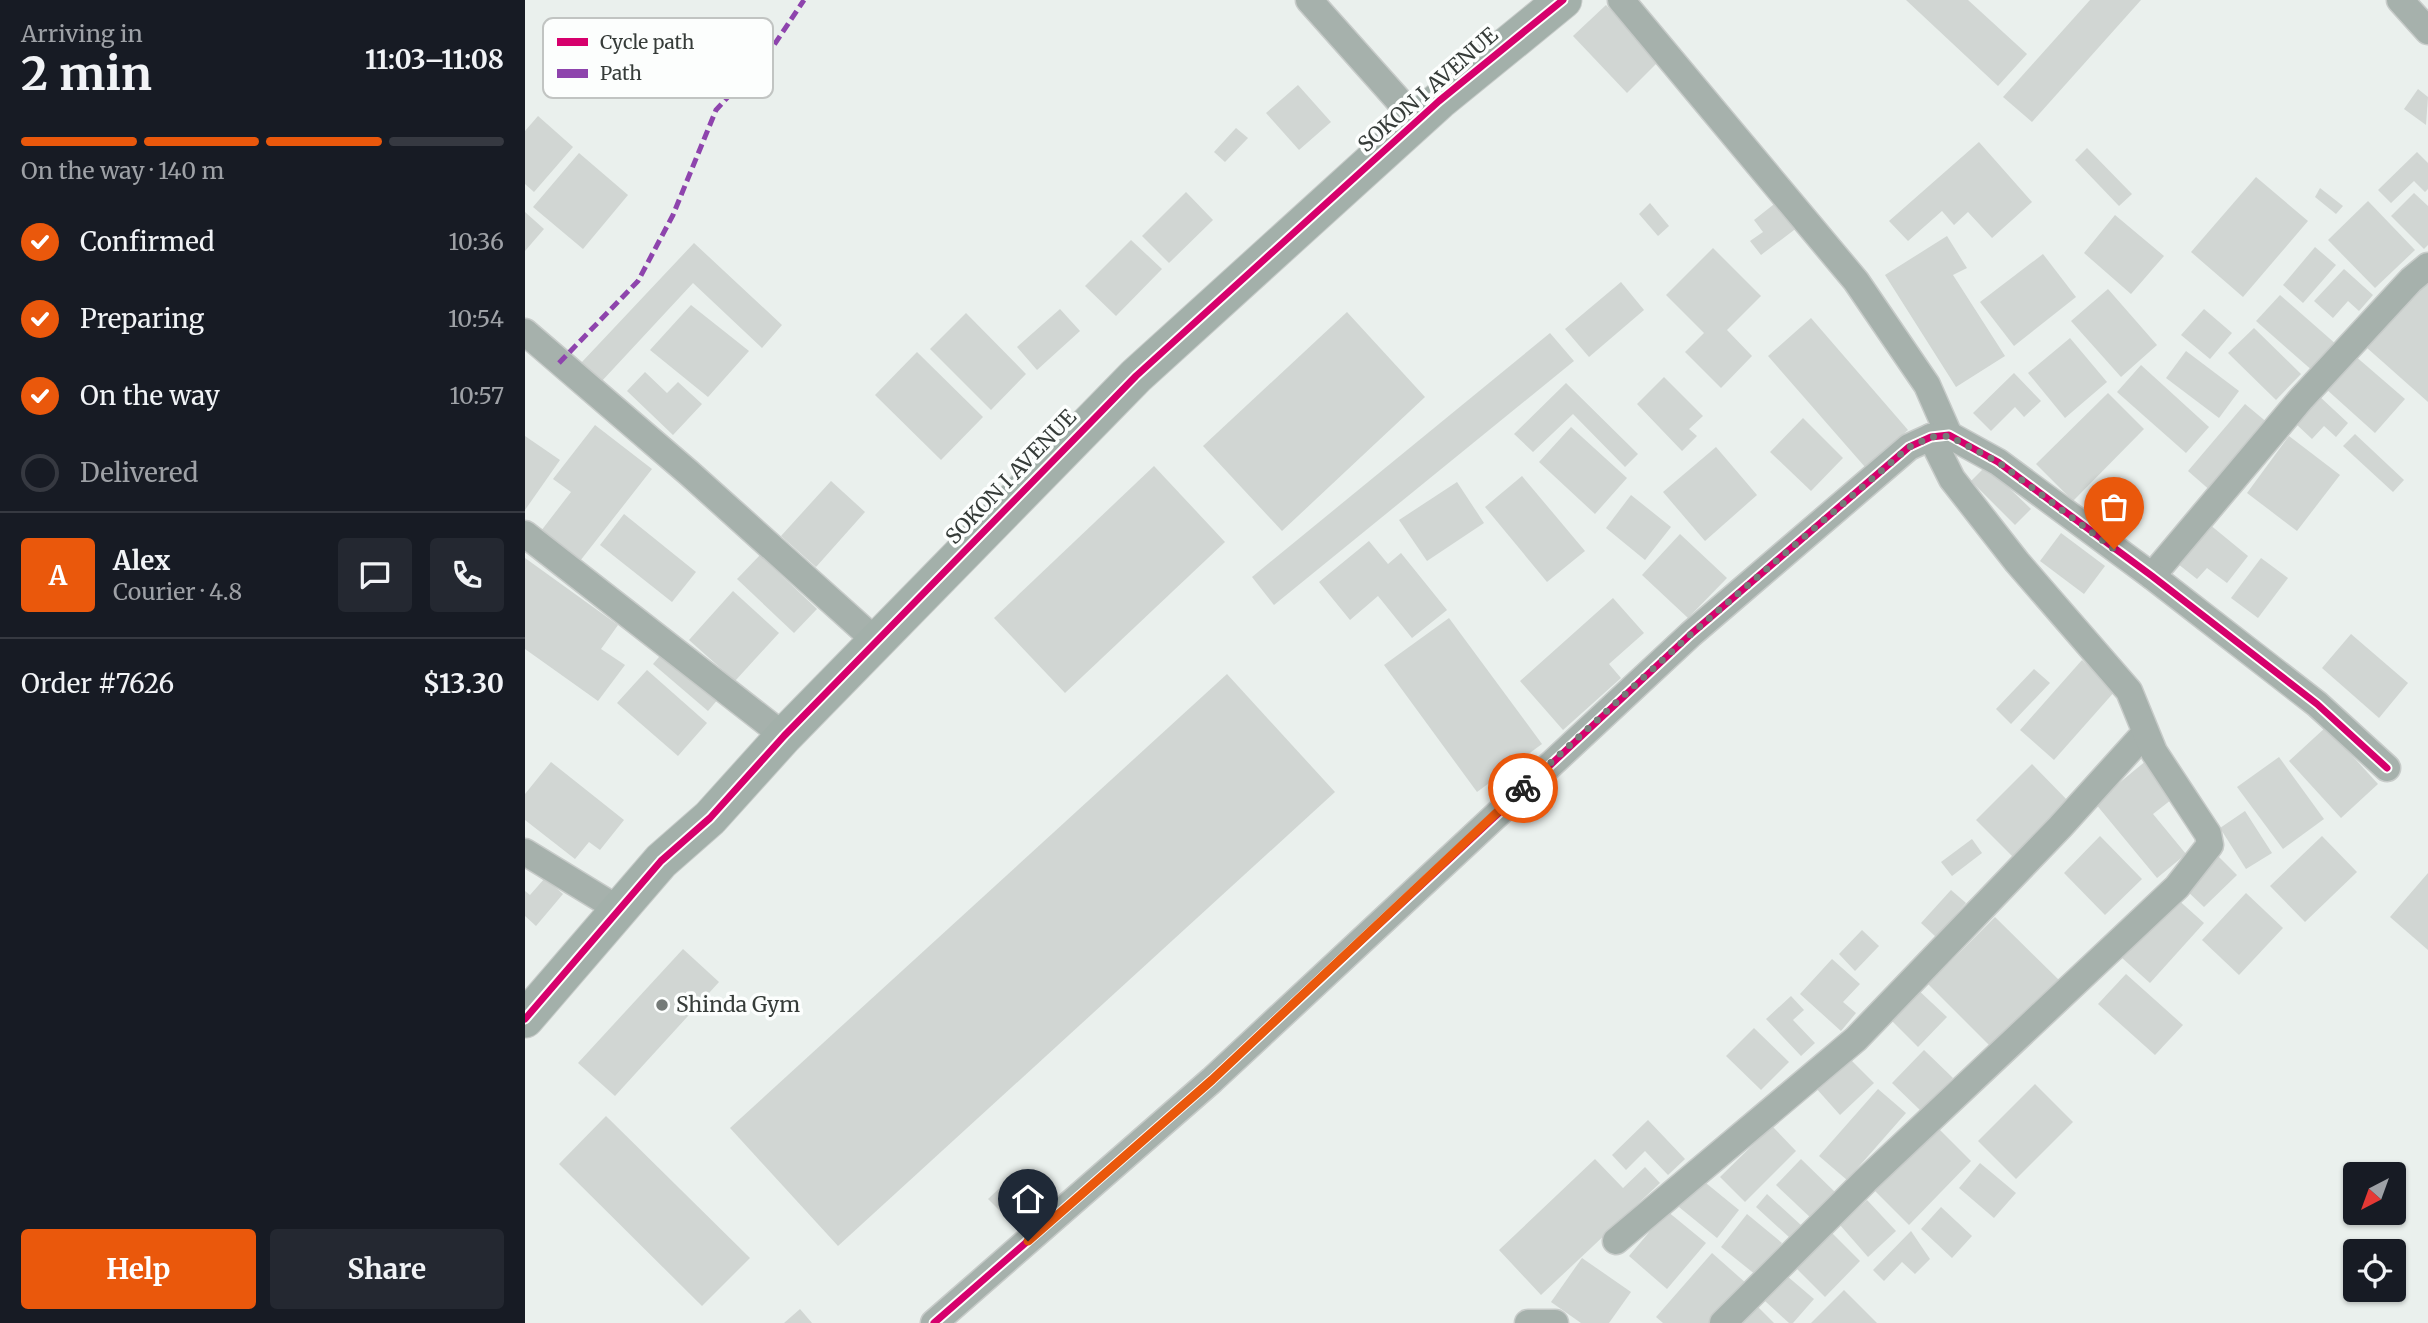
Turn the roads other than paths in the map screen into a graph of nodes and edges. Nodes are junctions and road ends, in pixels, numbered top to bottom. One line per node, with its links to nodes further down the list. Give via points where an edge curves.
1 (1310, 0): 6 (street)
2 (1563, 0): 6 (street, SOKON I AVENUE)
3 (1621, 0): 9 (street, via 1856,281 1927,385)
4 (2400, 0): 5 (street)
5 (2426, 23)
6 (1417, 121): 12 (street, SOKON I AVENUE, via 1136,376)
7 (2428, 266): 11 (street, via 2301,399)
8 (525, 332): 12 (street)
9 (1940, 436): 11 (street, via 1998,462); 13 (street, via 1952,479 2129,691); 20 (street, via 1909,447 1691,634 1212,1080)
10 (525, 534): 14 (street)
11 (2152, 576): 15 (street, via 2316,704)
12 (877, 642): 14 (street, SOKON I AVENUE)
13 (2144, 733): 19 (street, via 1856,1039); 23 (street, via 2209,834 2210,845 2201,859)
14 (784, 736): 17 (street, SOKON I AVENUE)
15 (2387, 768)
16 (525, 852): 17 (street)
17 (618, 909): 18 (street, SOKON I AVENUE)
18 (525, 1019)
19 (1616, 1241)
20 (934, 1323)
21 (1528, 1323): 22 (street)
22 (1555, 1323)
23 (1723, 1323)

